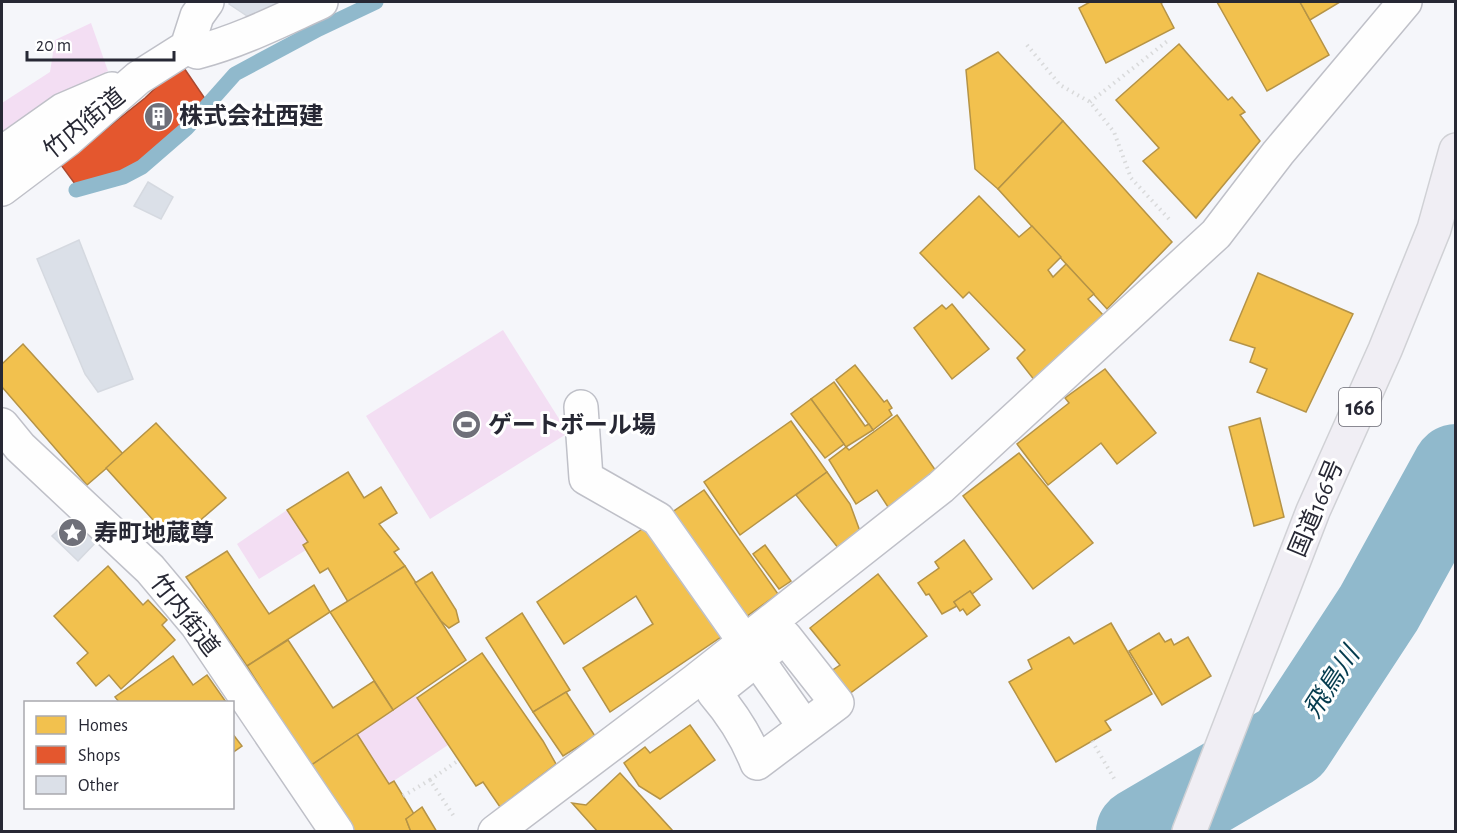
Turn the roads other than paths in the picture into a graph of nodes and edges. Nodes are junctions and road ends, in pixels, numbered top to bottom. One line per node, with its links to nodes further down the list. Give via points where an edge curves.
1 (207, 2): 4 (street, via 197,16)
2 (321, 2): 4 (street, via 214,48 197,52)
3 (1405, 2): 11 (street, via 1278,153 1216,234 941,487)
4 (187, 47): 5 (street, 竹内街道)
5 (138, 78): 7 (street, via 63,110); 8 (street, 竹内街道, via 67,140)
6 (1455, 150): 15 (highway, 国道166号 / 166, via 1430,240 1313,511)
7 (2, 153)
8 (2, 189)
9 (581, 407): 11 (street, via 586,478 658,519)
10 (2, 425): 13 (street, 竹内街道, via 20,447 150,569 190,617)
11 (751, 651): 12 (street); 14 (street)
12 (797, 716)
13 (337, 831)
14 (495, 831)
15 (1189, 831)

